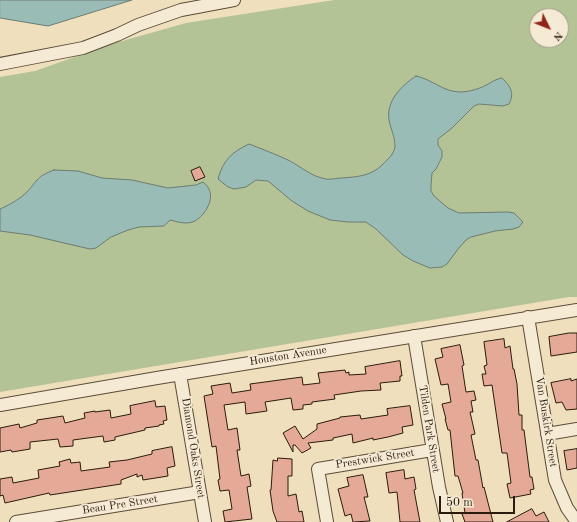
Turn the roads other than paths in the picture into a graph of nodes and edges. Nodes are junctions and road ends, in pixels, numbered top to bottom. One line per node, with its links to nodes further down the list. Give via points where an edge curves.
1 (234, 0): 2 (street, via 181,10 83,48)
2 (0, 64)
3 (577, 310): 4 (street, Houston Avenue)
4 (528, 317): 5 (street, Houston Avenue); 9 (street, Van Buskirk Street)
5 (414, 336): 6 (street, Houston Avenue); 10 (street, Tilden Park Street)
6 (180, 374): 7 (street, Houston Avenue); 11 (street, Diamond Oaks Street)
7 (0, 405)
8 (577, 429): 9 (street)
9 (547, 434): 16 (street, Van Buskirk Street, via 555,480 566,508)
10 (432, 450): 14 (street, Prestwick Street, via 318,469); 15 (street, Tilden Park Street)
11 (200, 492): 12 (street, Beau Pre Street); 13 (street, Diamond Oaks Street)
12 (16, 522)
13 (205, 522)
14 (327, 522)
15 (447, 522)
16 (577, 522)

